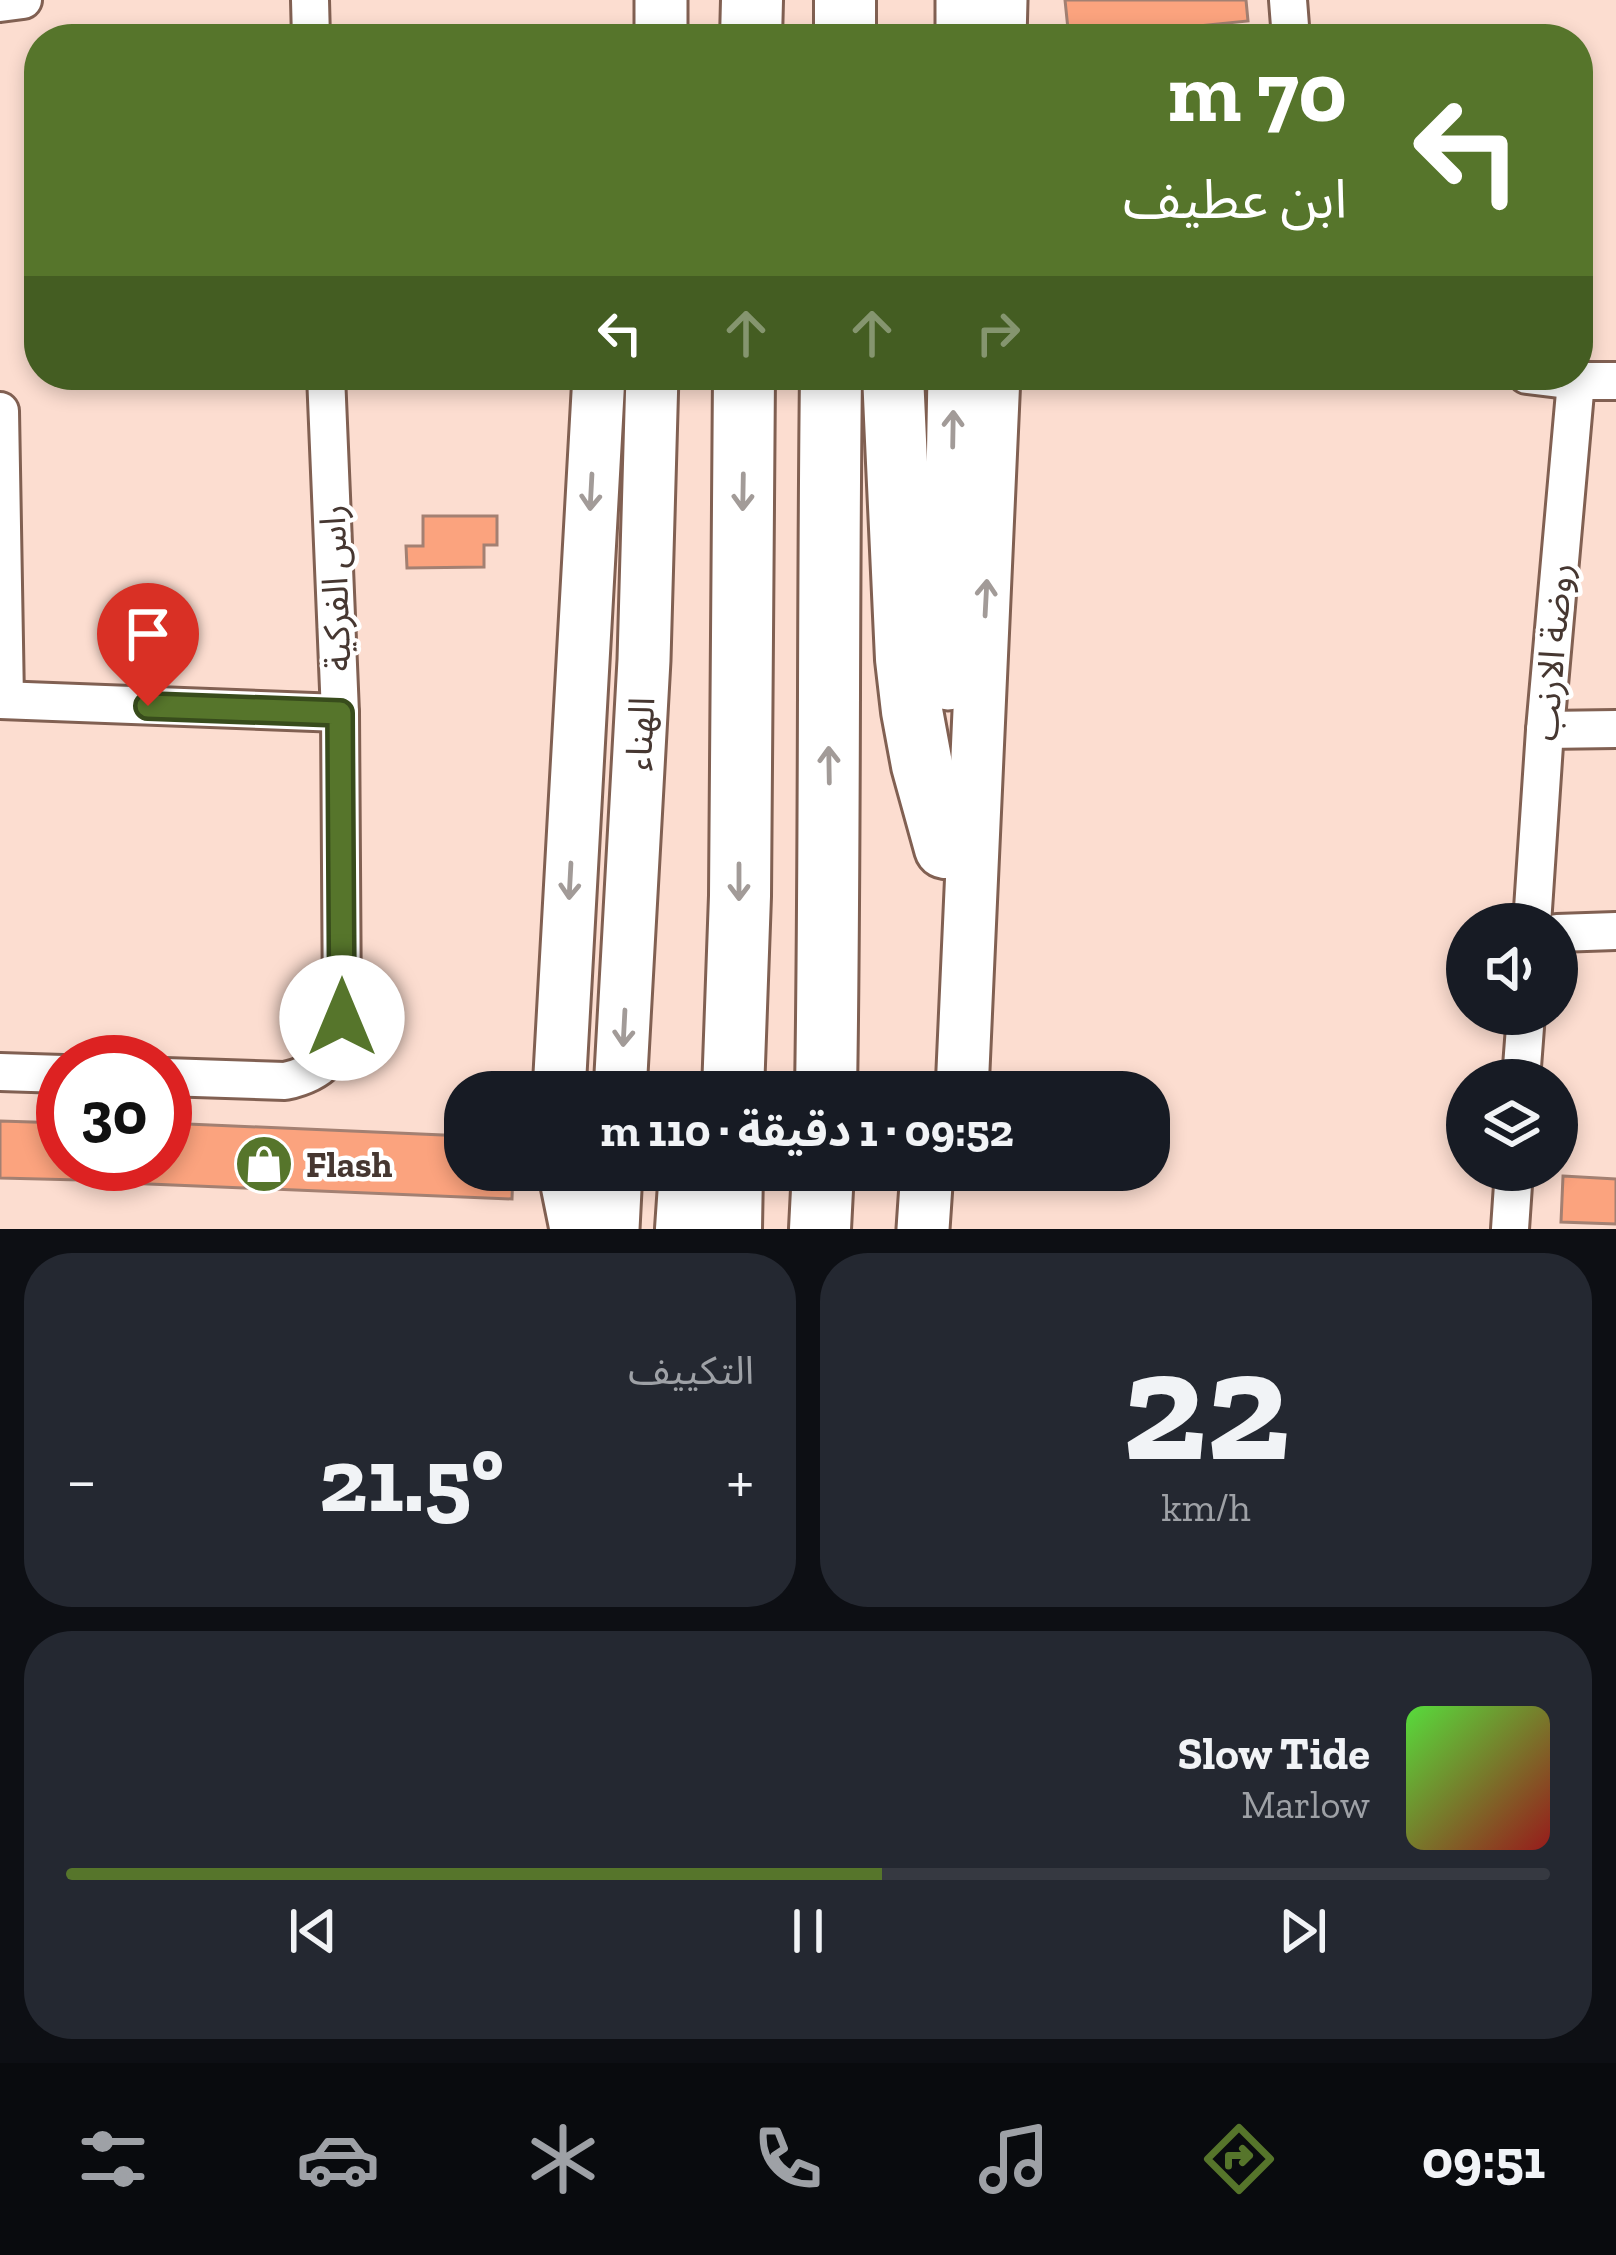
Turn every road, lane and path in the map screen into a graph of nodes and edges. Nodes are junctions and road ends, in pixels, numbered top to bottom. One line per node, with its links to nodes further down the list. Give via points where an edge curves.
1 (23, 0): 2 (street)
2 (0, 3)
3 (327, 390): 14 (street, راس الفركية)
4 (598, 390): 22 (main road, one-way to 22)
5 (652, 390): 23 (main road, الهناء, one-way to 23)
6 (744, 390): 21 (highway, one-way to 21)
7 (831, 390): 26 (highway, one-way to 7)
8 (894, 390): 17 (highway, via 906,659)
9 (983, 390): 17 (main road, one-way to 9)
10 (984, 390): 28 (main road, one-way to 10)
11 (1575, 390): 15 (street, روضة الارنب)
12 (0, 411): 13 (street)
13 (3, 700): 14 (street)
14 (340, 713): 31 (street, راس الفركية, via 340,1036 320,1068 303,1077)
15 (1545, 730): 16 (street); 18 (street, روضة الارنب)
16 (1616, 730)
17 (945, 848): 27 (main road)
18 (1533, 903)
19 (1616, 932): 20 (street)
20 (1578, 933)
21 (735, 1000): 24 (highway, via 717,1025); 25 (highway)
22 (560, 1071)
23 (621, 1071)
24 (703, 1071)
25 (733, 1071)
26 (826, 1071)
27 (934, 1071)
28 (963, 1071)
29 (0, 1072): 30 (street)
30 (36, 1073)
31 (192, 1078)
32 (689, 1191): 38 (highway)
33 (732, 1191): 39 (highway)
34 (822, 1191): 40 (highway)
35 (926, 1191): 41 (main road)
36 (957, 1191): 42 (main road)
37 (1513, 1191): 43 (street)
38 (686, 1229)
39 (731, 1229)
40 (820, 1229)
41 (923, 1229)
42 (955, 1229)
43 (1510, 1229)

